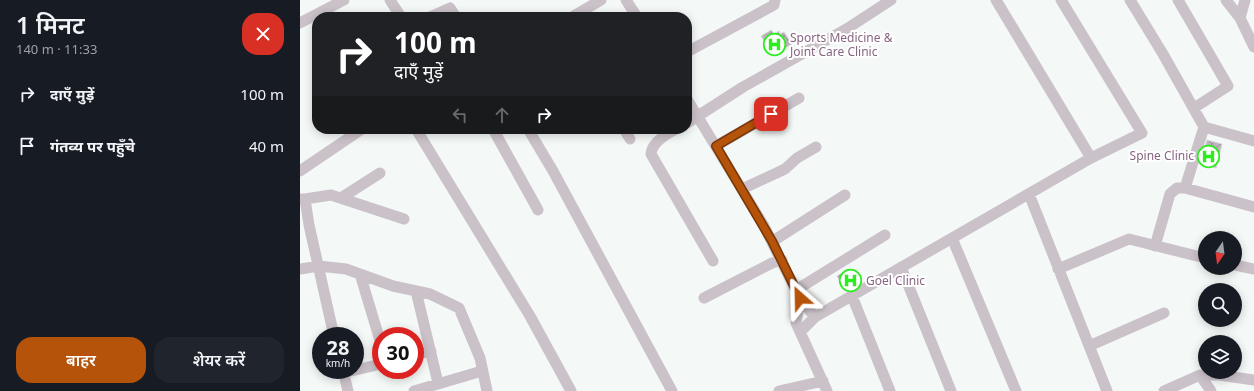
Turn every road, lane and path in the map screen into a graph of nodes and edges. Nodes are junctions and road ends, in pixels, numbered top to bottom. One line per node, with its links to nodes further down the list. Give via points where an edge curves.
1 (344, 0): 13 (street)
2 (390, 0): 14 (street)
3 (601, 0): 17 (street)
4 (626, 0): 18 (street)
5 (775, 0): 23 (street, via 774,5)
6 (892, 0): 27 (street, via 743,87)
7 (996, 0): 38 (street)
8 (1061, 0): 38 (street, via 1142,133)
9 (1130, 0): 26 (street)
10 (1178, 0): 26 (street, via 1228,86)
11 (1226, 0): 20 (street)
12 (1245, 0): 20 (street)
13 (321, 12)
14 (398, 12)
15 (441, 12): 16 (street, via 450,8)
16 (453, 12)
17 (581, 12)
18 (634, 12)
19 (312, 17): 21 (street)
20 (1240, 18): 22 (street)
21 (300, 23)
22 (1254, 47)
23 (692, 49)
24 (799, 98): 36 (street)
25 (692, 106): 27 (street)
26 (1194, 108): 29 (street)
27 (699, 117): 28 (street); 36 (street)
28 (692, 120)
29 (1204, 127): 35 (street); 41 (street)
30 (355, 134): 39 (street)
31 (419, 134): 87 (street, via 530,316)
32 (496, 134): 48 (street)
33 (531, 134): 88 (street)
34 (669, 134): 56 (street, via 654,144 651,154)
35 (1254, 141)
36 (716, 146): 42 (street)
37 (816, 146): 42 (street, via 785,169)
38 (1091, 158): 43 (street)
39 (300, 171)
40 (380, 173): 45 (street)
41 (1185, 188): 47 (street); 53 (street, via 1177,188 1170,194)
42 (742, 189): 52 (street)
43 (1029, 194): 51 (street); 61 (street)
44 (845, 195): 52 (street)
45 (341, 198): 46 (street, via 331,195); 49 (street)
46 (302, 199): 57 (street)
47 (1254, 206)
48 (538, 210)
49 (404, 219)
50 (885, 235): 65 (street)
51 (952, 238): 59 (street); 92 (street)
52 (772, 241): 55 (street)
53 (1155, 246): 54 (street); 61 (street, via 1129,239)
54 (1198, 256)
55 (782, 260): 65 (street); 67 (street)
56 (713, 261)
57 (319, 266): 60 (street); 63 (street); 70 (street)
58 (1242, 266): 62 (street)
59 (901, 267): 66 (street); 91 (street)
60 (300, 269)
61 (1058, 269): 73 (street)
62 (1254, 269)
63 (360, 274): 64 (street); 71 (street)
64 (416, 291): 74 (street, via 424,332); 76 (street, via 430,294 459,308 471,332)
65 (798, 294): 69 (street); 72 (street, via 796,316)
66 (852, 296): 69 (street); 90 (street)
67 (704, 298)
68 (1164, 313): 73 (street)
69 (815, 317): 72 (street)
70 (332, 327)
71 (376, 327)
72 (800, 332): 83 (street)
73 (1089, 346): 93 (street)
74 (431, 351): 75 (street); 82 (street)
75 (424, 353)
76 (482, 371): 82 (street); 86 (street)
77 (1198, 376): 94 (street)
78 (1242, 378): 81 (street)
79 (345, 379): 84 (street)
80 (1203, 379): 95 (street)
81 (1254, 380)
82 (438, 383): 85 (street)
83 (825, 386): 89 (street)
84 (348, 391)
85 (414, 391)
86 (487, 391)
87 (571, 391)
88 (672, 391)
89 (779, 391)
90 (890, 391)
91 (951, 391)
92 (1016, 391)
93 (1107, 391)
94 (1164, 391)
95 (1211, 391)

